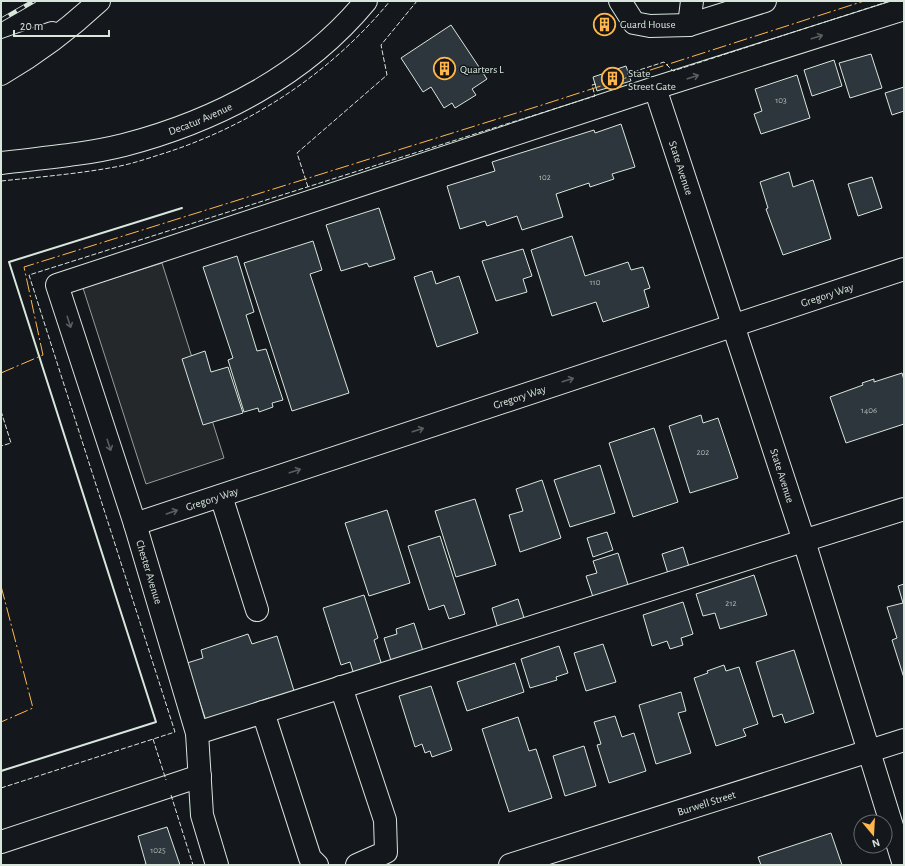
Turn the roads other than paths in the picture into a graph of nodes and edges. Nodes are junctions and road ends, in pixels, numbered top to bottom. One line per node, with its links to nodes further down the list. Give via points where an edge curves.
1 (99, 1): 8 (main road)
2 (366, 1): 12 (main road, Decatur Avenue, via 351,19 280,79 207,117 123,145)
3 (620, 1): 7 (main road, via 634,23 650,26)
4 (692, 1): 7 (main road)
5 (765, 1): 7 (main road)
6 (904, 9): 11 (main road, one-way to 6)
7 (689, 25)
8 (72, 26): 9 (main road); 10 (main road, via 30,57)
9 (1, 51)
10 (1, 74)
11 (656, 88): 14 (main road, State Avenue); 17 (main road, Chester Avenue, one-way to 17, via 57,285)
12 (1, 163)
13 (904, 269): 14 (main road, Gregory Way)
14 (732, 326): 15 (main road, Gregory Way, one-way to 14); 18 (main road, State Avenue)
15 (221, 496): 17 (main road, Gregory Way, one-way to 15); 19 (main road)
16 (904, 509): 18 (main road)
17 (135, 524): 22 (main road, Chester Avenue)
18 (804, 541): 20 (main road); 24 (main road, State Avenue)
19 (257, 610)
20 (341, 687): 21 (main road); 29 (main road, via 385,820 386,852)
21 (263, 712): 22 (main road); 28 (main road, via 310,858)
22 (197, 733): 25 (main road, Chester Avenue)
23 (904, 740): 24 (main road, Burwell Street)
24 (869, 751): 30 (main road, Burwell Street); 31 (main road, State Avenue)
25 (200, 776): 26 (main road); 27 (main road, Chester Avenue, via 202,815)
26 (1, 842)
27 (218, 865)
28 (317, 865)
29 (357, 865)
30 (510, 865)
31 (904, 865)

